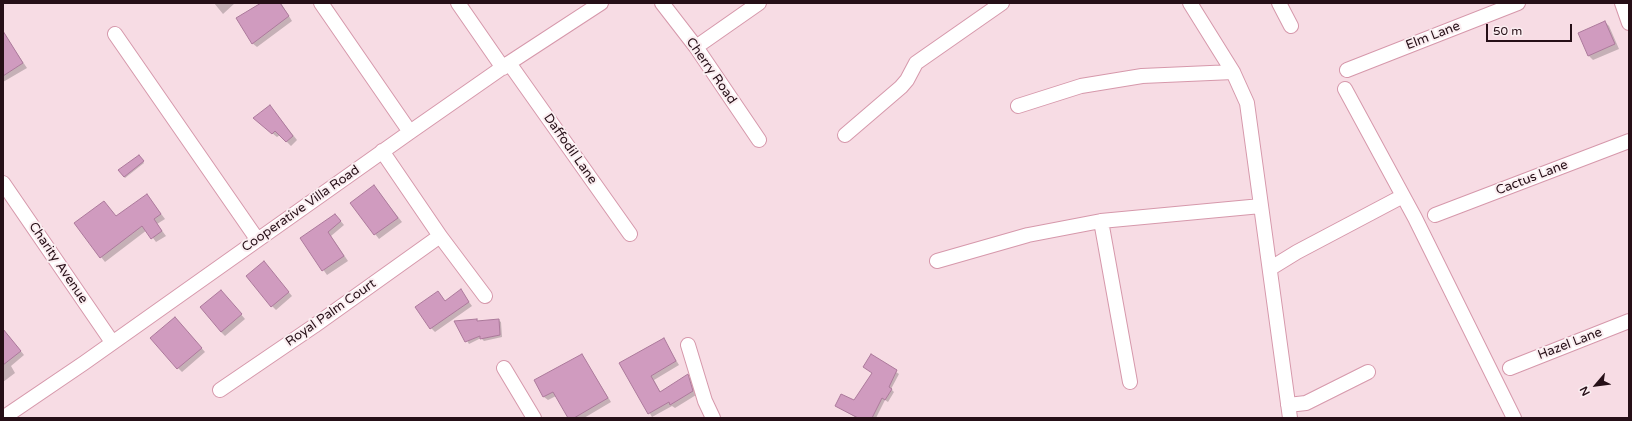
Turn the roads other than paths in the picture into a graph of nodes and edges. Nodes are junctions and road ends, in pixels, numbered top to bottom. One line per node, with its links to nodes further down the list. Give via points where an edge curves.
1 (322, 3): 20 (street)
2 (458, 3): 15 (street, Daffodil Lane)
3 (601, 3): 15 (street, Cooperative Villa Road)
4 (662, 3): 14 (street, Cherry Road)
5 (759, 3): 14 (street)
6 (1002, 3): 21 (street, via 916,62 901,87)
7 (1190, 3): 17 (street)
8 (1280, 3): 12 (street)
9 (1518, 3): 16 (street, Elm Lane)
10 (1622, 3): 11 (street)
11 (1629, 23)
12 (1291, 26)
13 (115, 34): 32 (street)
14 (696, 47): 22 (street, Cherry Road)
15 (506, 66): 20 (street, Cooperative Villa Road); 30 (street, Daffodil Lane)
16 (1347, 70)
17 (1233, 72): 19 (street, via 1142,76 1081,86); 27 (street, via 1247,103)
18 (1345, 89): 26 (street)
19 (1018, 106)
20 (410, 132): 24 (street, Cooperative Villa Road)
21 (845, 135)
22 (759, 140)
23 (1629, 141): 28 (street, Cactus Lane)
24 (382, 151): 31 (street); 32 (street, Cooperative Villa Road)
25 (3, 183): 37 (street, Charity Avenue)
26 (1403, 196): 34 (street); 48 (street)
27 (1261, 206): 29 (street); 34 (street)
28 (1436, 215)
29 (1101, 221): 33 (street, via 1028,235); 42 (street)
30 (630, 234)
31 (440, 236): 35 (street); 43 (street, Royal Palm Court)
32 (257, 239): 37 (street, Cooperative Villa Road)
33 (937, 261)
34 (1271, 268): 44 (street)
35 (485, 296)
36 (1629, 321): 40 (street, Hazel Lane)
37 (112, 342): 45 (street, Cooperative Villa Road)
38 (688, 345): 47 (street)
39 (504, 368): 46 (street)
40 (1510, 368)
41 (1368, 372): 44 (street)
42 (1130, 382)
43 (220, 390)
44 (1289, 412)
45 (3, 418)
46 (534, 418)
47 (713, 418)
48 (1514, 418)

